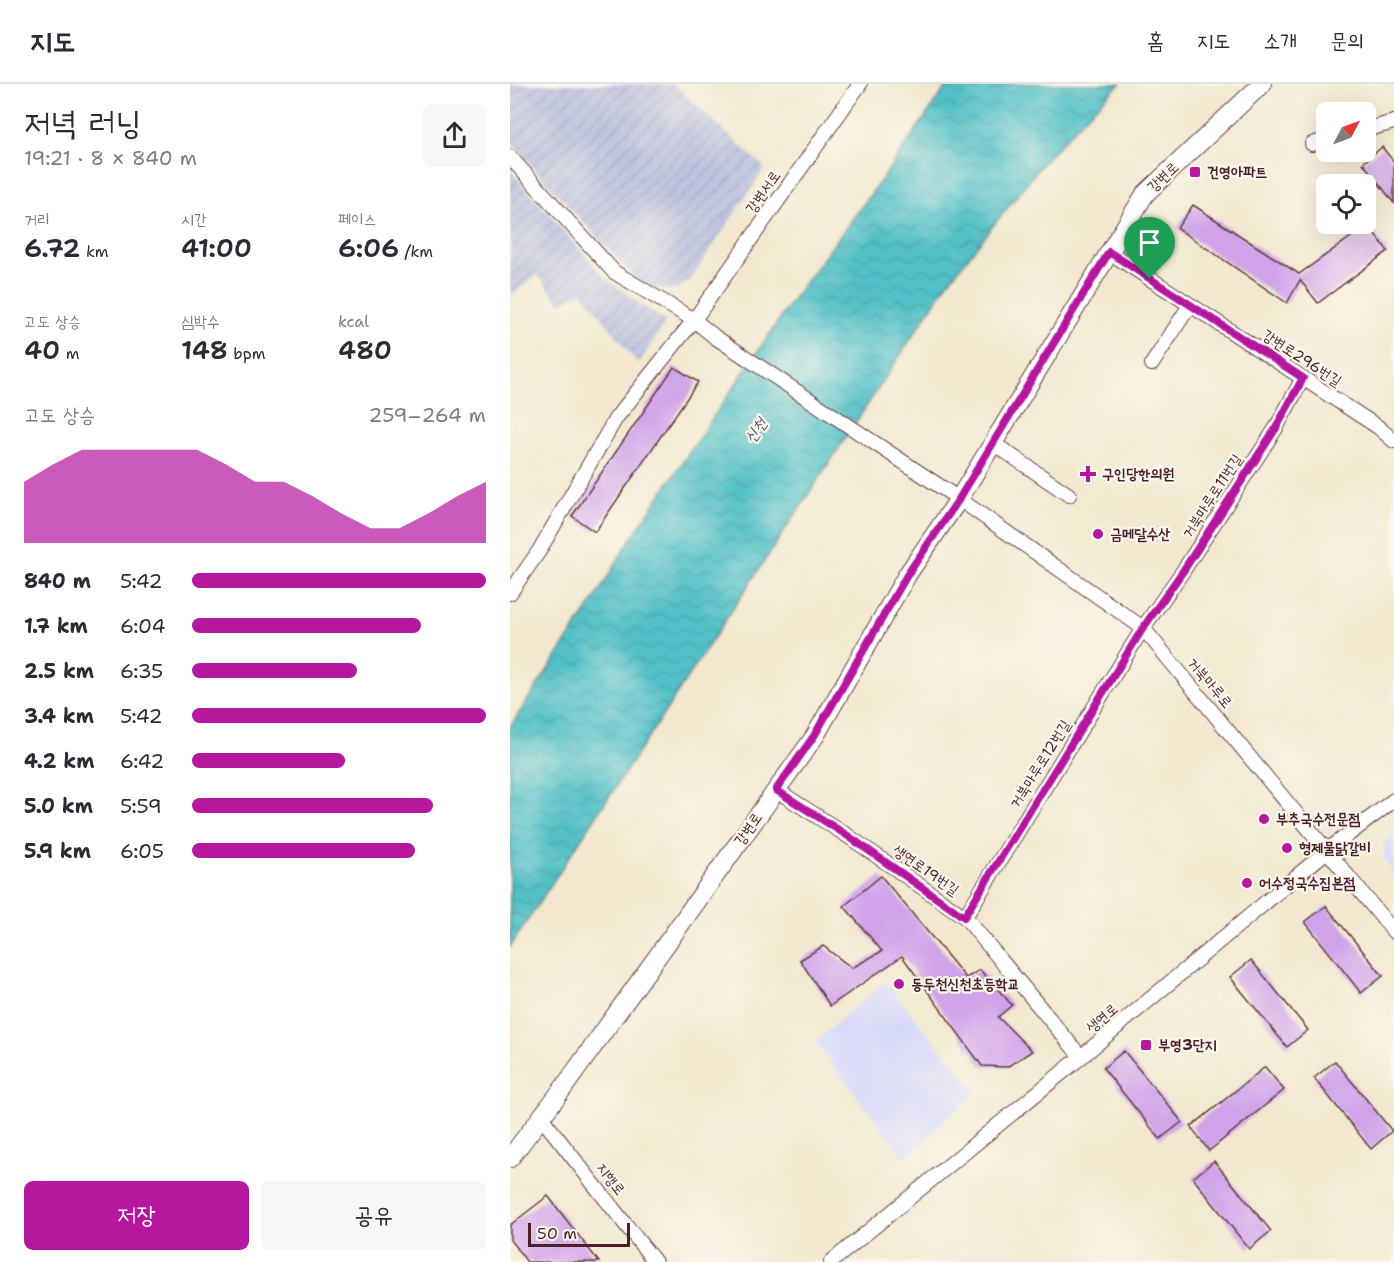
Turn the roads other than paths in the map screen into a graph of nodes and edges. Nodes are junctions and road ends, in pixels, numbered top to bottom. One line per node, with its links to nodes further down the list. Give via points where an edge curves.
1 (860, 84): 10 (street, 강변서로)
2 (1262, 84): 8 (main road, 강변로, via 1144,194)
3 (1394, 122): 4 (street)
4 (1376, 127)
5 (1316, 143): 6 (street)
6 (1312, 144)
7 (510, 157): 10 (street, 거북마루로, via 614,272)
8 (1109, 252): 9 (street, 강변로296번길); 14 (main road, 강변로)
9 (1190, 305): 11 (street); 12 (street, 강변로296번길)
10 (694, 320): 16 (street, 거북마루로); 17 (street, 강변서로, via 616,417 539,551)
11 (1152, 364)
12 (1303, 378): 13 (street, 강변로296번길); 18 (street, 거북마루로11번길, via 1270,438)
13 (1394, 441)
14 (993, 443): 15 (street); 16 (main road, 강변로)
15 (1069, 495)
16 (959, 499): 18 (street, 거북마루로); 19 (main road, 강변로, via 907,575 814,736)
17 (510, 593)
18 (1143, 628): 21 (street, 거북마루로); 22 (street, 거북마루로12번길)
19 (776, 790): 22 (street, 생연로19번길); 25 (main road, 강변로)
20 (1394, 800): 21 (street, 생연로)
21 (1328, 850): 23 (street, 거북마루로); 24 (street, 생연로)
22 (964, 917): 24 (street, 생연로19번길)
23 (1394, 932)
24 (1081, 1057): 28 (street, 생연로)
25 (540, 1117): 26 (main road, 강변로); 27 (street, 지행로)
26 (510, 1158)
27 (655, 1262)
28 (831, 1262)

